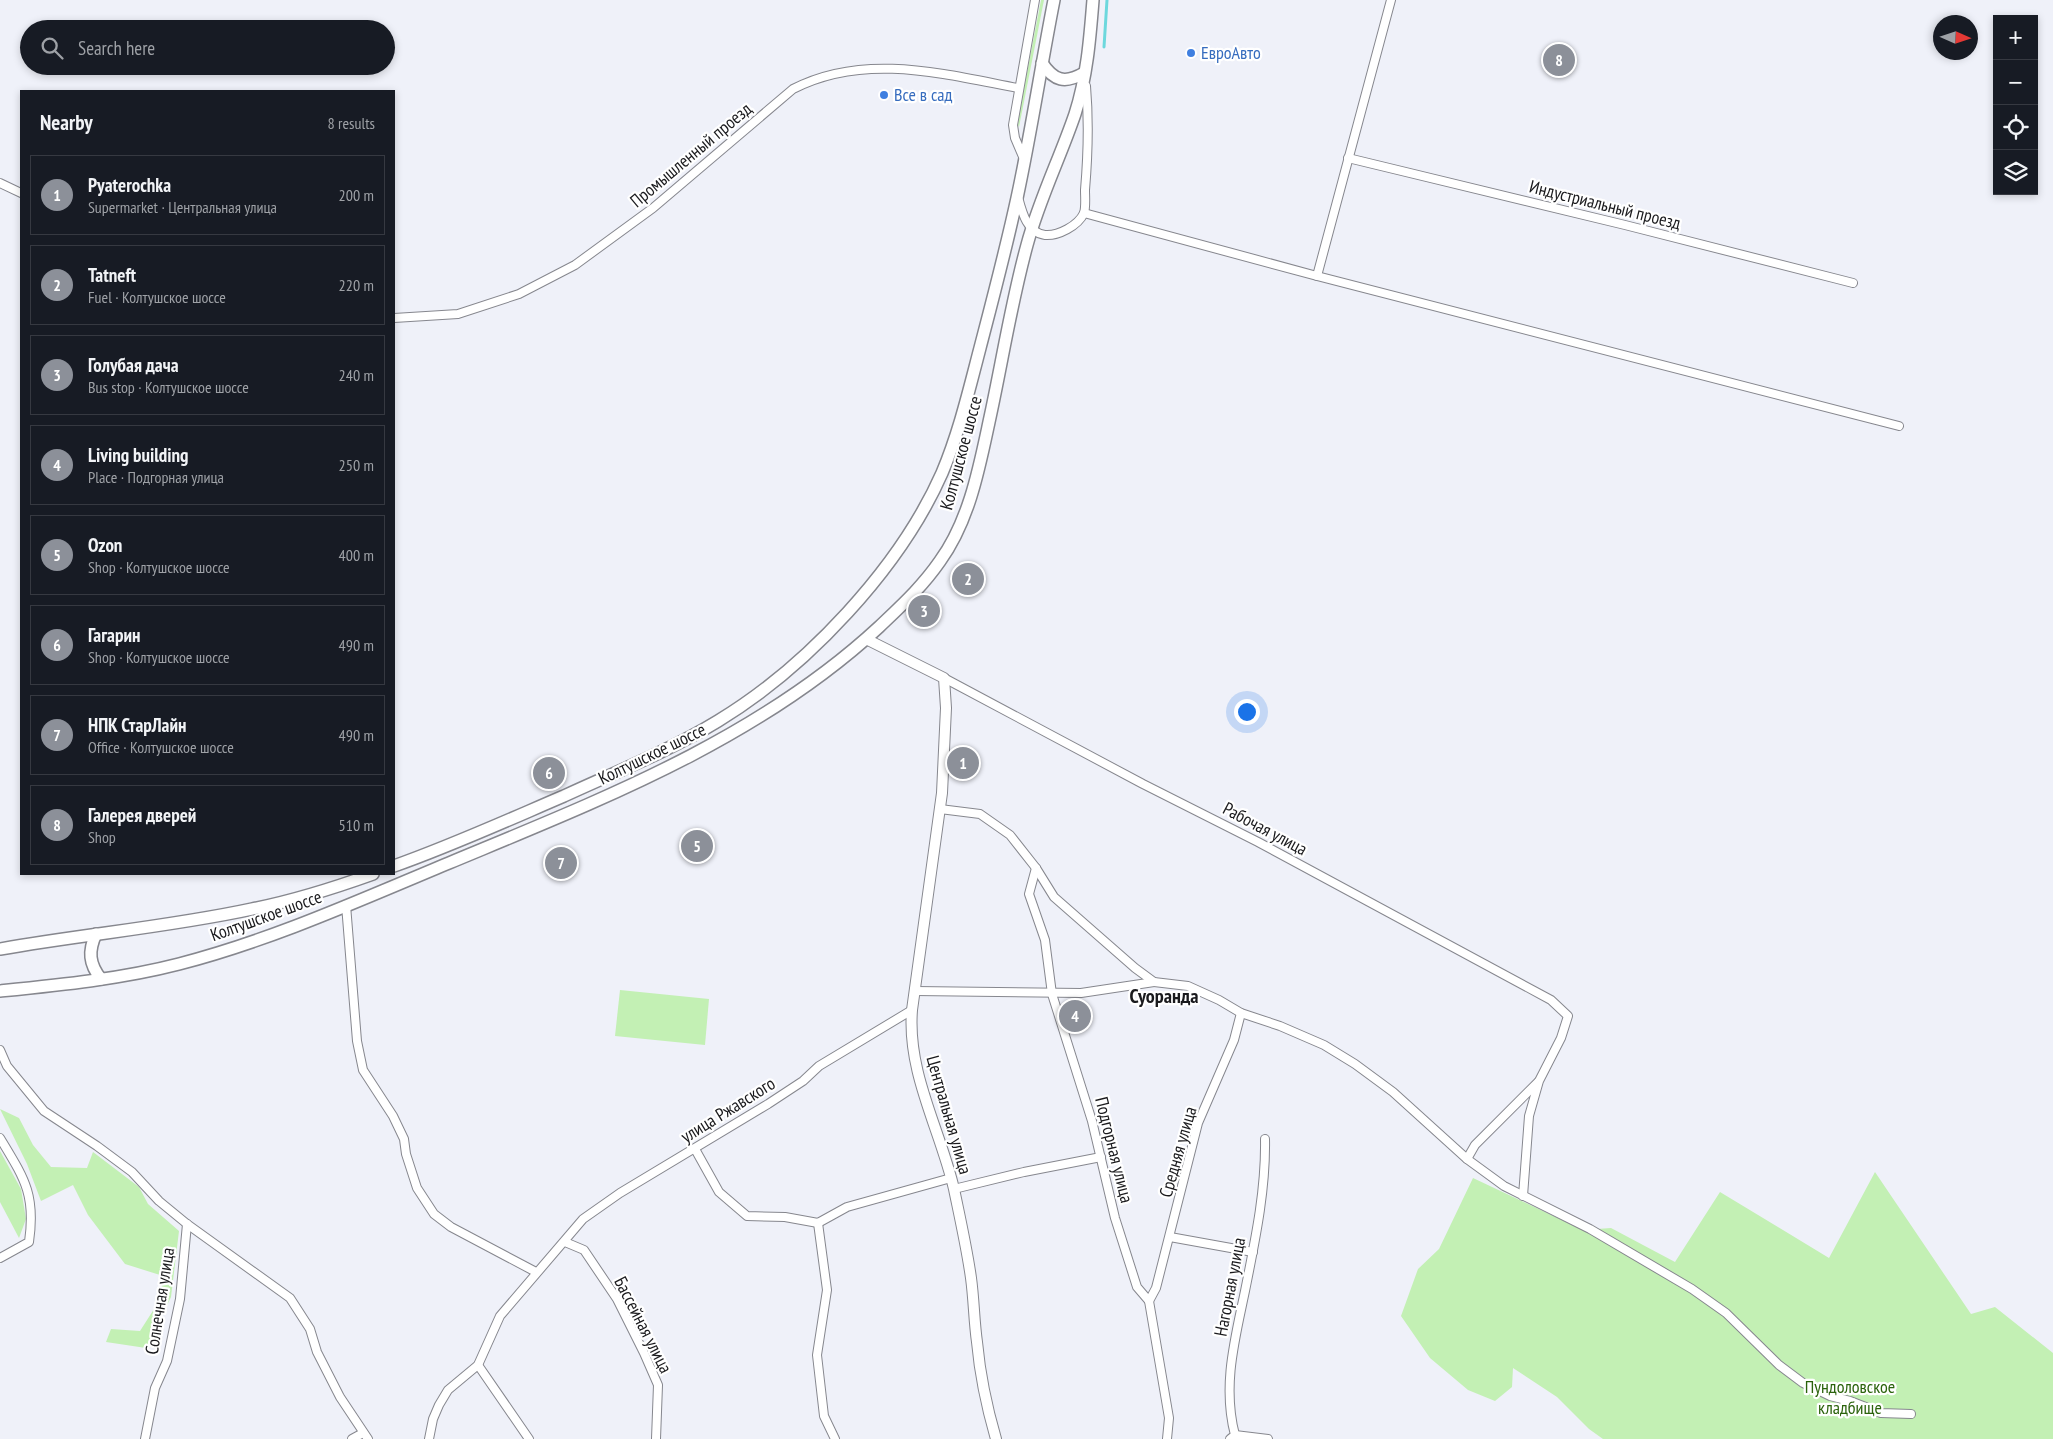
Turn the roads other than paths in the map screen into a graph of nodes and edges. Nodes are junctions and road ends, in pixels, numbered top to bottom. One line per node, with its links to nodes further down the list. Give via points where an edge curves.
1 (1035, 0): 7 (street)
2 (1054, 0): 5 (main road, Колтушское шоссе)
3 (1093, 0): 6 (main road, Колтушское шоссе)
4 (1391, 0): 8 (street)
5 (1042, 63): 6 (main road, via 1049,74 1060,80 1073,79); 9 (main road, Колтушское шоссе)
6 (1084, 73): 13 (street, via 1088,154); 14 (main road, Колтушское шоссе, via 1074,116)
7 (1018, 88): 9 (street, via 1014,138); 17 (street, Промышленный проезд, via 904,68 840,71 808,81 793,89 653,208 575,265 519,294 458,314)
8 (1348, 158): 15 (street); 16 (street, Индустриальный проезд)
9 (1024, 159): 12 (main road, Колтушское шоссе)
10 (0, 183): 11 (street)
11 (20, 192)
12 (1018, 195): 14 (street, Колтушское шоссе, via 1022,213); 22 (main road, Колтушское шоссе, via 968,395 942,472 903,543 850,608 808,652 752,699 717,722 649,758)
13 (1084, 213): 14 (street, via 1072,227 1059,232 1047,235); 15 (street)
14 (1032, 229): 19 (main road, Колтушское шоссе, via 983,453 964,516 943,558 914,596)
15 (1317, 276): 18 (street)
16 (1853, 283)
17 (395, 318)
18 (1899, 426)
19 (866, 638): 20 (street); 25 (main road, Колтушское шоссе, via 803,689 726,738 691,756 574,811)
20 (944, 678): 21 (street, Центральная улица, via 946,708); 36 (street, Рабочая улица, via 1551,1000 1568,1016 1561,1038)
21 (940, 809): 23 (street, via 980,814 1010,835); 30 (street, Центральная улица)
22 (395, 866)
23 (1036, 868): 29 (street, via 1054,896); 32 (street, Подгорная улица, via 1029,894 1044,940)
24 (370, 875): 26 (main road, Колтушское шоссе, via 252,909)
25 (346, 905): 28 (main road, Колтушское шоссе, via 206,957); 51 (street, via 357,1041 363,1070 404,1139 417,1188 434,1214 452,1227)
26 (96, 934): 27 (main road, Колтушское шоссе); 28 (main road, via 90,958)
27 (0, 949)
28 (101, 979): 31 (main road, Колтушское шоссе)
29 (1154, 982): 32 (street); 34 (street, via 1188,986)
30 (915, 991): 32 (street); 33 (street, Центральная улица)
31 (0, 992)
32 (1052, 994): 40 (street, Подгорная улица)
33 (912, 1010): 39 (street, улица Ржавского, via 819,1066 803,1081); 42 (street, Центральная улица, via 912,1042 920,1085)
34 (1242, 1013): 41 (street, via 1324,1045 1355,1064 1393,1092); 47 (street, Средняя улица, via 1234,1040 1198,1123)
35 (0, 1050): 46 (street, via 7,1066 44,1111 132,1172)
36 (1539, 1081): 41 (street, via 1475,1145); 44 (street, via 1529,1116)
37 (0, 1138): 50 (street, via 27,1185 33,1219 30,1242)
38 (1265, 1139): 49 (street, Нагорная улица, via 1266,1169)
39 (695, 1149): 45 (street, via 719,1192 747,1216 785,1217); 48 (street, улица Ржавского, via 605,1203 583,1219)
40 (1101, 1157): 43 (street); 52 (street, Подгорная улица, via 1115,1218 1137,1287)
41 (1467, 1159): 44 (street)
42 (951, 1178): 43 (street, Центральная улица); 45 (street, via 847,1207)
43 (954, 1190): 64 (street, Центральная улица, via 971,1276 979,1358)
44 (1522, 1196): 54 (street, via 1590,1229 1692,1289 1726,1313 1779,1365 1803,1383 1880,1414)
45 (818, 1223): 63 (street, via 827,1290 817,1354 824,1416)
46 (187, 1224): 55 (street, via 290,1298 310,1329 317,1352 340,1397); 58 (street, Солнечная улица, via 180,1299 167,1361 155,1388)
47 (1170, 1237): 49 (street); 52 (street, Средняя улица, via 1156,1288)
48 (565, 1242): 51 (street, улица Ржавского); 62 (street, Бассейная улица, via 584,1250 617,1299 644,1353 658,1385)
49 (1253, 1252): 56 (street, Нагорная улица, via 1230,1366)
50 (0, 1258)
51 (536, 1272): 53 (street, улица Ржавского, via 500,1316)
52 (1149, 1301): 57 (street, Подгорная улица)
53 (478, 1365): 60 (street, via 448,1390 433,1419); 61 (street)
54 (1911, 1414)
55 (366, 1436): 59 (street)
56 (1232, 1437): 65 (street)
57 (1169, 1438)
58 (145, 1439)
59 (352, 1439)
60 (430, 1439)
61 (528, 1439)
62 (656, 1439)
63 (835, 1439)
64 (996, 1439)
65 (1268, 1439)

